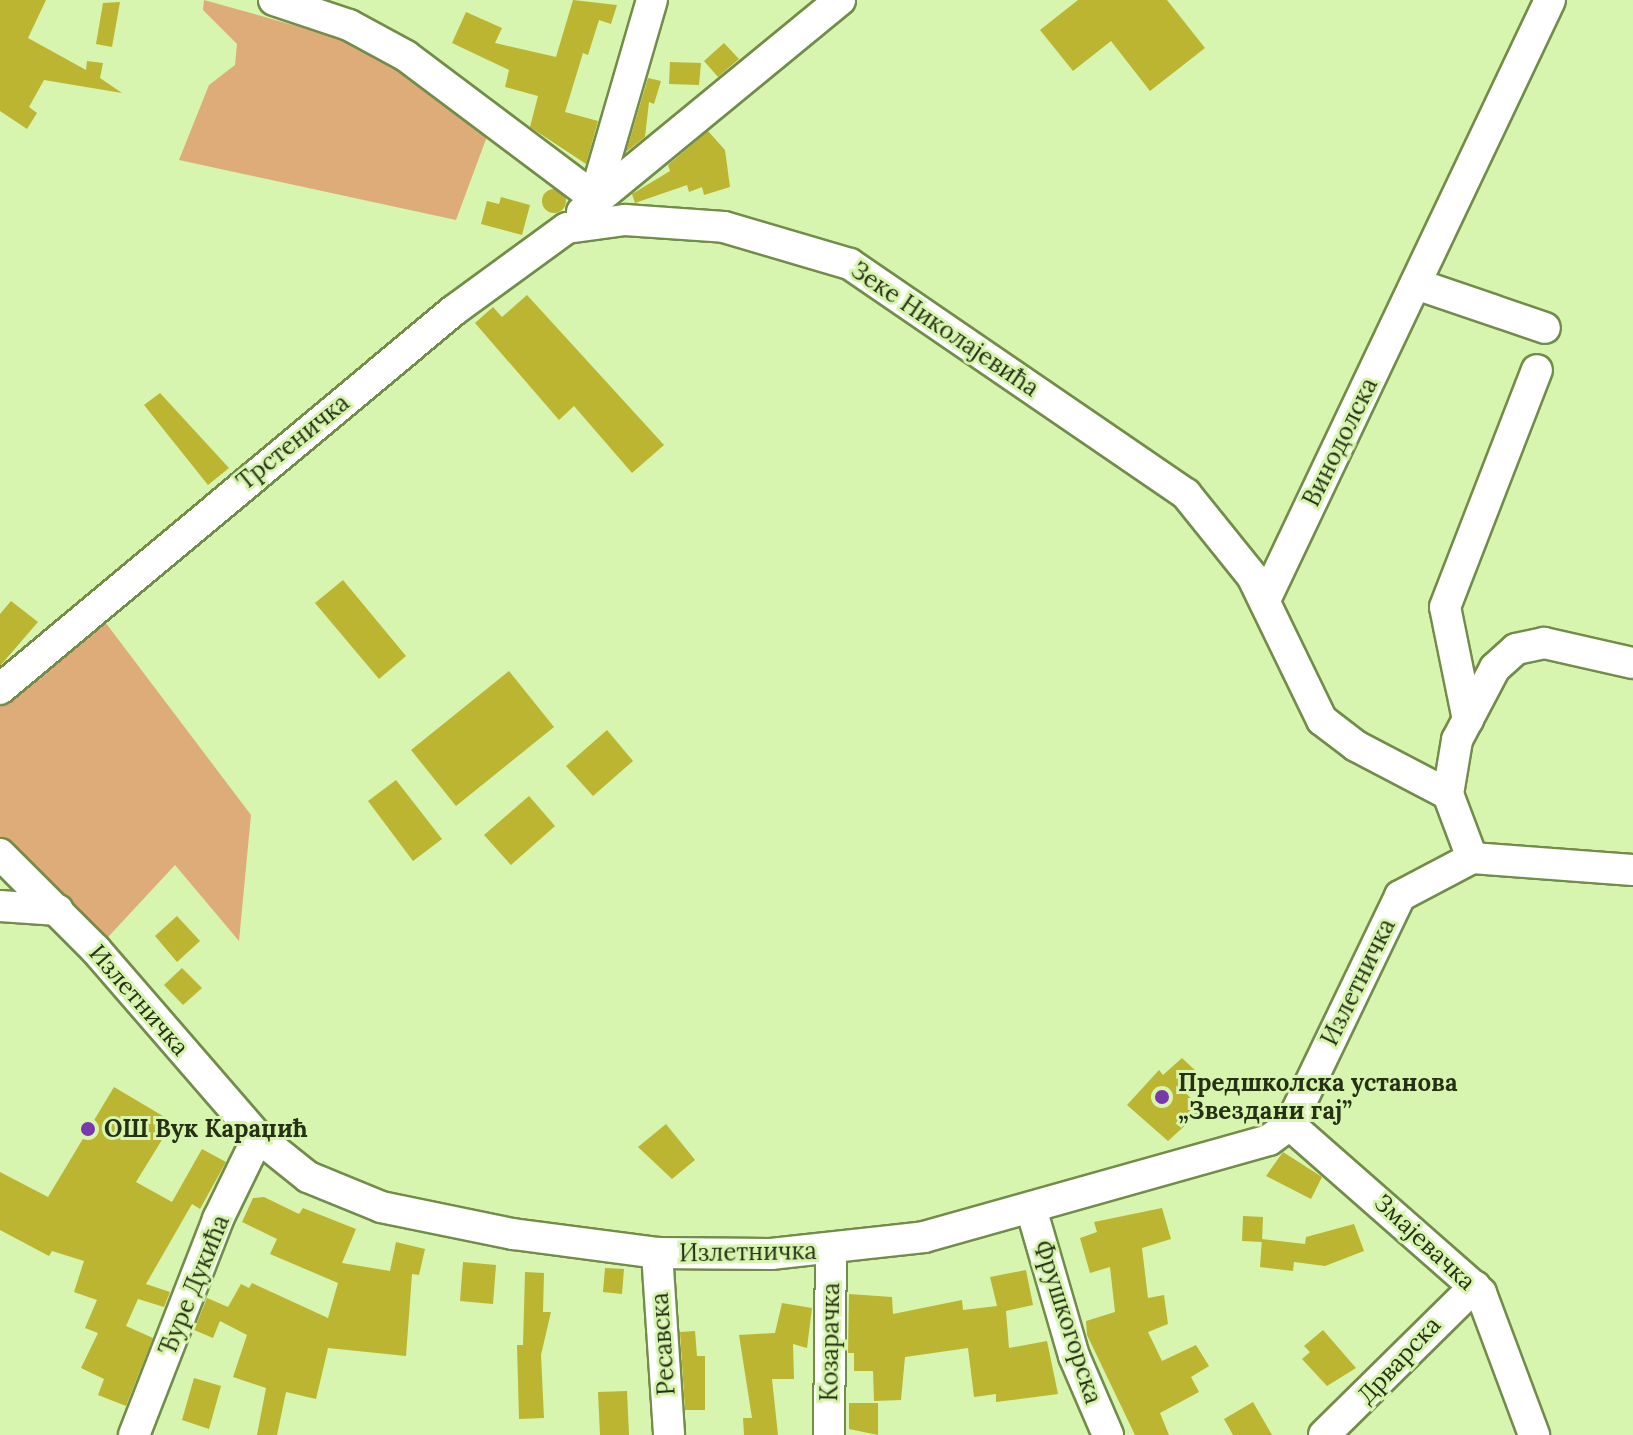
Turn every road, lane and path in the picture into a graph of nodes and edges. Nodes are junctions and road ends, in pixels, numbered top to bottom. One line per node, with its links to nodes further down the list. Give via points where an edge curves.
1 (274, 0): 5 (street, via 349,25 406,56)
2 (652, 0): 5 (street)
3 (840, 0): 5 (street)
4 (1550, 0): 6 (street, Винодолска)
5 (598, 209): 9 (street, Зеке Николајевића, via 754,232 850,264 1186,494); 11 (street, Трстеничка, via 453,311)
6 (1416, 284): 7 (street); 9 (street, Винодолска)
7 (1545, 328)
8 (1537, 370): 12 (street, via 1445,607)
9 (1265, 600): 13 (street, Зеке Николајевића, via 1322,720 1356,746)
10 (1633, 663): 12 (street, via 1544,643 1516,649 1495,668)
11 (0, 689)
12 (1468, 720): 13 (street, via 1457,740)
13 (1448, 794): 15 (street)
14 (0, 854): 18 (street, Излетничка)
15 (1472, 858): 16 (street); 19 (street, Излетничка, via 1400,896)
16 (1633, 870)
17 (0, 906): 18 (street)
18 (58, 910): 20 (street, Излетничка)
19 (1290, 1125): 21 (street, Излетничка, via 1245,1148); 24 (street, Змајевачка)
20 (258, 1137): 23 (street, Излетничка, via 308,1177 381,1207 513,1234); 25 (street, Ђуре Дукића, via 218,1219)
21 (1031, 1208): 22 (street, Излетничка, via 924,1237); 28 (street, Фрушкогорска, via 1074,1356)
22 (831, 1249): 23 (street, Излетничка); 27 (street, Козарачка)
23 (657, 1253): 26 (street, Ресавска)
24 (1475, 1286): 29 (street, Дрварска); 30 (street, Змајевачка)
25 (134, 1435)
26 (669, 1435)
27 (829, 1435)
28 (1108, 1435)
29 (1324, 1435)
30 (1534, 1435)

